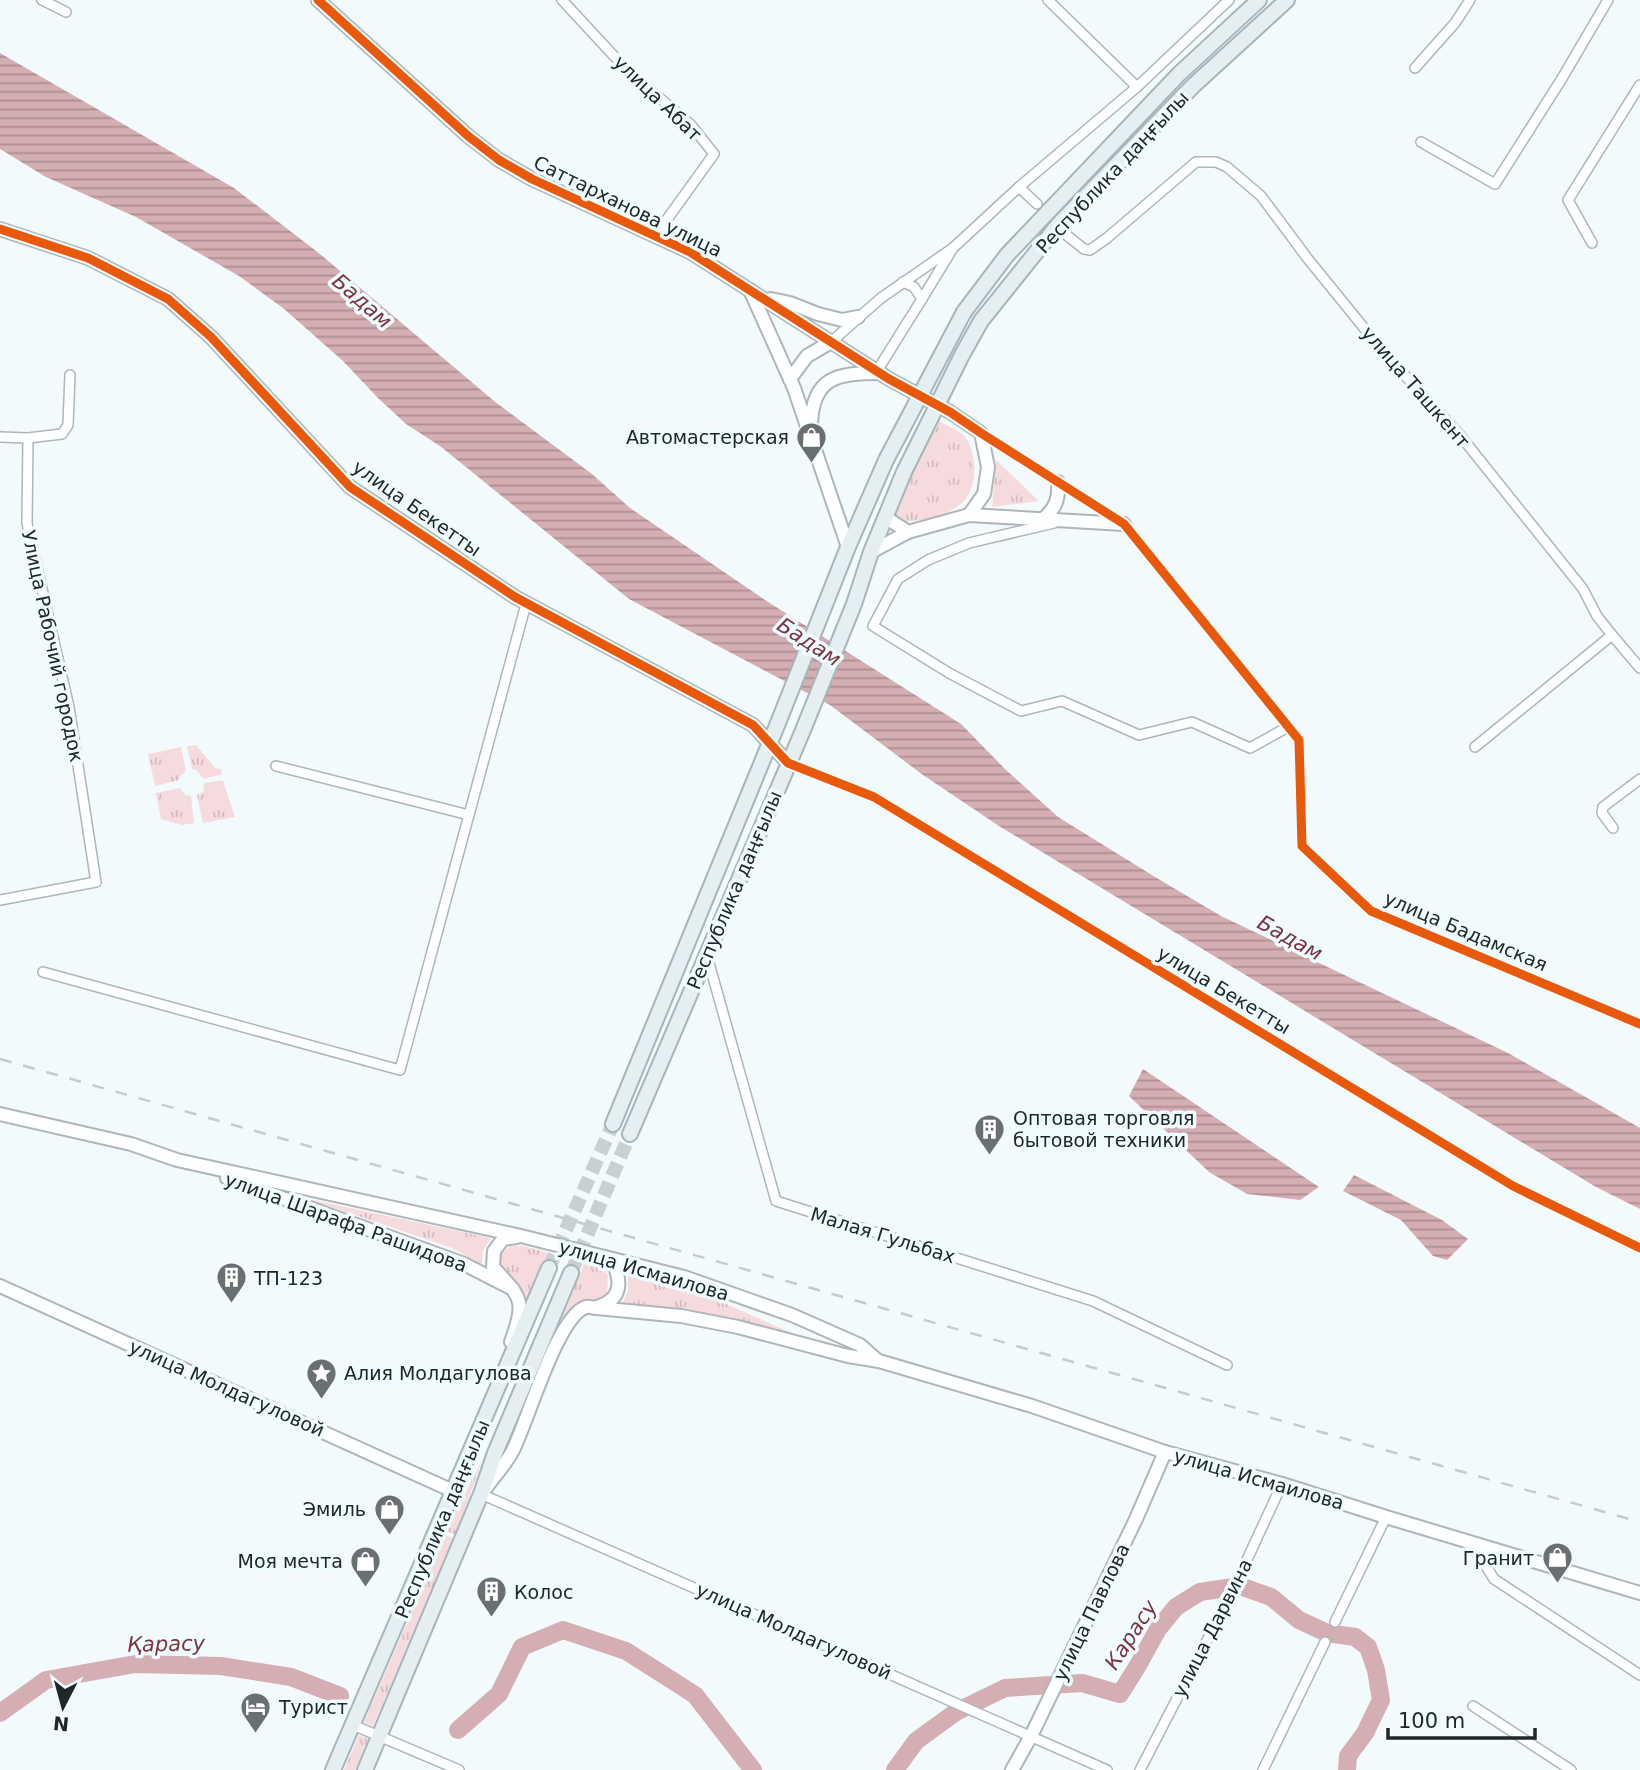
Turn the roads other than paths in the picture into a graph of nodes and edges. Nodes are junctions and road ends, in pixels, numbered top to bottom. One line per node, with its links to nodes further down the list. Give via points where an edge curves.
1 (42, 0): 10 (street)
2 (318, 0): 19 (street, Саттарханова улица, via 499,160)
3 (562, 0): 19 (street, улица Абат, via 626,69 691,125 713,154)
4 (1048, 0): 13 (street)
5 (1229, 0): 13 (street)
6 (1259, 0): 41 (main road, Республика даңғылы, bridge, via 1179,74 999,265 964,312 886,460)
7 (1287, 0): 36 (main road, Республика даңғылы, bridge, via 1194,85 1058,225 981,321)
8 (1470, 0): 11 (street)
9 (1608, 0): 14 (street, via 1495,184)
10 (66, 12)
11 (1415, 68)
12 (1640, 85): 20 (street, via 1568,200)
13 (1137, 87): 15 (street)
14 (1422, 142)
15 (1019, 187): 16 (street); 21 (street)
16 (1037, 204)
17 (0, 229): 43 (street, улица Бекетты, via 88,258 168,299 211,337 350,487)
18 (1064, 233): 44 (street, улица Ташкент, via 1090,250 1196,162 1227,167 1261,196 1386,355 1459,434 1583,589)
19 (655, 236): 23 (street, Саттарханова улица, via 690,252)
20 (1592, 243)
21 (953, 248): 22 (street); 24 (street)
22 (903, 282): 24 (street, via 914,287); 25 (street)
23 (754, 293): 25 (street, via 842,320); 26 (street, Саттарханова улица); 29 (street)
24 (922, 299): 27 (street)
25 (858, 317): 26 (street)
26 (831, 342): 27 (street, Саттарханова улица); 29 (street, via 807,356)
27 (879, 372): 30 (street, Саттарханова улица); 31 (street, via 850,373 830,380 816,393)
28 (70, 375): 33 (street, via 68,425 62,434)
29 (790, 379): 31 (street)
30 (981, 433): 34 (street, улица Бадамская); 35 (street, via 988,467 984,494)
31 (811, 436): 41 (street)
32 (0, 437): 33 (street)
33 (28, 438): 54 (street, Улица Рабочий городок, via 27,523 69,707 96,882)
34 (1058, 482): 37 (street, via 1059,496); 39 (street, улица Бадамская)
35 (969, 515): 37 (street); 40 (street)
36 (885, 517): 40 (street); 42 (main road, Республика даңғылы)
37 (1044, 519): 38 (street)
38 (1066, 520): 39 (street); 46 (street, via 969,543 928,560 898,579 873,626 1021,711 1062,701 1139,735 1192,722 1250,748)
39 (1124, 524): 46 (street, улица Бадамская)
40 (908, 532): 42 (street)
41 (848, 547): 47 (main road, Республика даңғылы)
42 (871, 552): 49 (main road, Республика даңғылы)
43 (526, 604): 47 (street, улица Бекетты, via 752,725); 52 (street)
44 (1612, 635): 45 (street); 48 (street)
45 (1640, 668)
46 (1288, 727): 57 (street, улица Бадамская, via 1299,740 1302,846 1371,911)
47 (770, 742): 49 (street, улица Бекетты); 59 (main road, Республика даңғылы)
48 (1475, 747)
49 (791, 758): 55 (main road, Республика даңғылы); 63 (street, улица Бекетты, via 874,797 1513,1186)
50 (276, 766): 52 (street)
51 (1640, 779): 53 (street, via 1603,807)
52 (469, 815): 56 (street, via 400,1070)
53 (1613, 828)
54 (0, 900)
55 (707, 954): 60 (main road, Республика даңғылы); 71 (street, Малая Гульбах, via 776,1201 1093,1301)
56 (43, 972)
57 (1640, 1024)
58 (0, 1114): 61 (street, улица Шарафа Рашидова, via 131,1144)
59 (613, 1124)
60 (630, 1134)
61 (177, 1160): 62 (street, улица Шарафа Рашидова); 68 (street, улица Шарафа Рашидова, via 464,1264)
62 (521, 1236): 64 (street, улица Исмаилова); 68 (street, via 503,1239 494,1251 492,1267)
63 (1640, 1248)
64 (612, 1259): 69 (street, via 619,1282 616,1296); 70 (street, улица Исмаилова, via 684,1277 792,1315 860,1345)
65 (550, 1268): 74 (main road, Республика даңғылы)
66 (570, 1273): 75 (main road, Республика даңғылы)
67 (0, 1286): 74 (street, улица Молдагуловой)
68 (513, 1289): 74 (street, via 520,1300 516,1326 470,1436)
69 (597, 1308): 70 (street, улица Исмаилова, via 681,1316); 75 (street, via 585,1307 564,1331 512,1453)
70 (879, 1361): 72 (street, улица Исмаилова, via 1032,1406)
71 (1227, 1365)
72 (1165, 1452): 73 (street, улица Исмаилова); 84 (street, улица Павлова)
73 (1282, 1484): 76 (street, улица Исмаилова); 91 (street, улица Дарвина)
74 (456, 1485): 83 (main road, Республика даңғылы)
75 (481, 1493): 84 (street, улица Молдагуловой); 85 (main road, Республика даңғылы)
76 (1386, 1517): 77 (street, улица Исмаилова); 79 (street)
77 (1471, 1542): 78 (street, улица Исмаилова); 81 (street, via 1494,1579)
78 (1640, 1593)
79 (1335, 1622)
80 (1325, 1642): 92 (street)
81 (1640, 1675)
82 (1473, 1706): 93 (street)
83 (353, 1725): 85 (street); 86 (main road, Республика даңғылы)
84 (1031, 1735): 89 (street, улица Павлова); 90 (street, улица Молдагуловой)
85 (379, 1736): 87 (main road, Республика даңғылы); 88 (street)
86 (333, 1770)
87 (365, 1770)
88 (458, 1770)
89 (1012, 1770)
90 (1107, 1770)
91 (1140, 1770)
92 (1263, 1770)
93 (1571, 1770)

